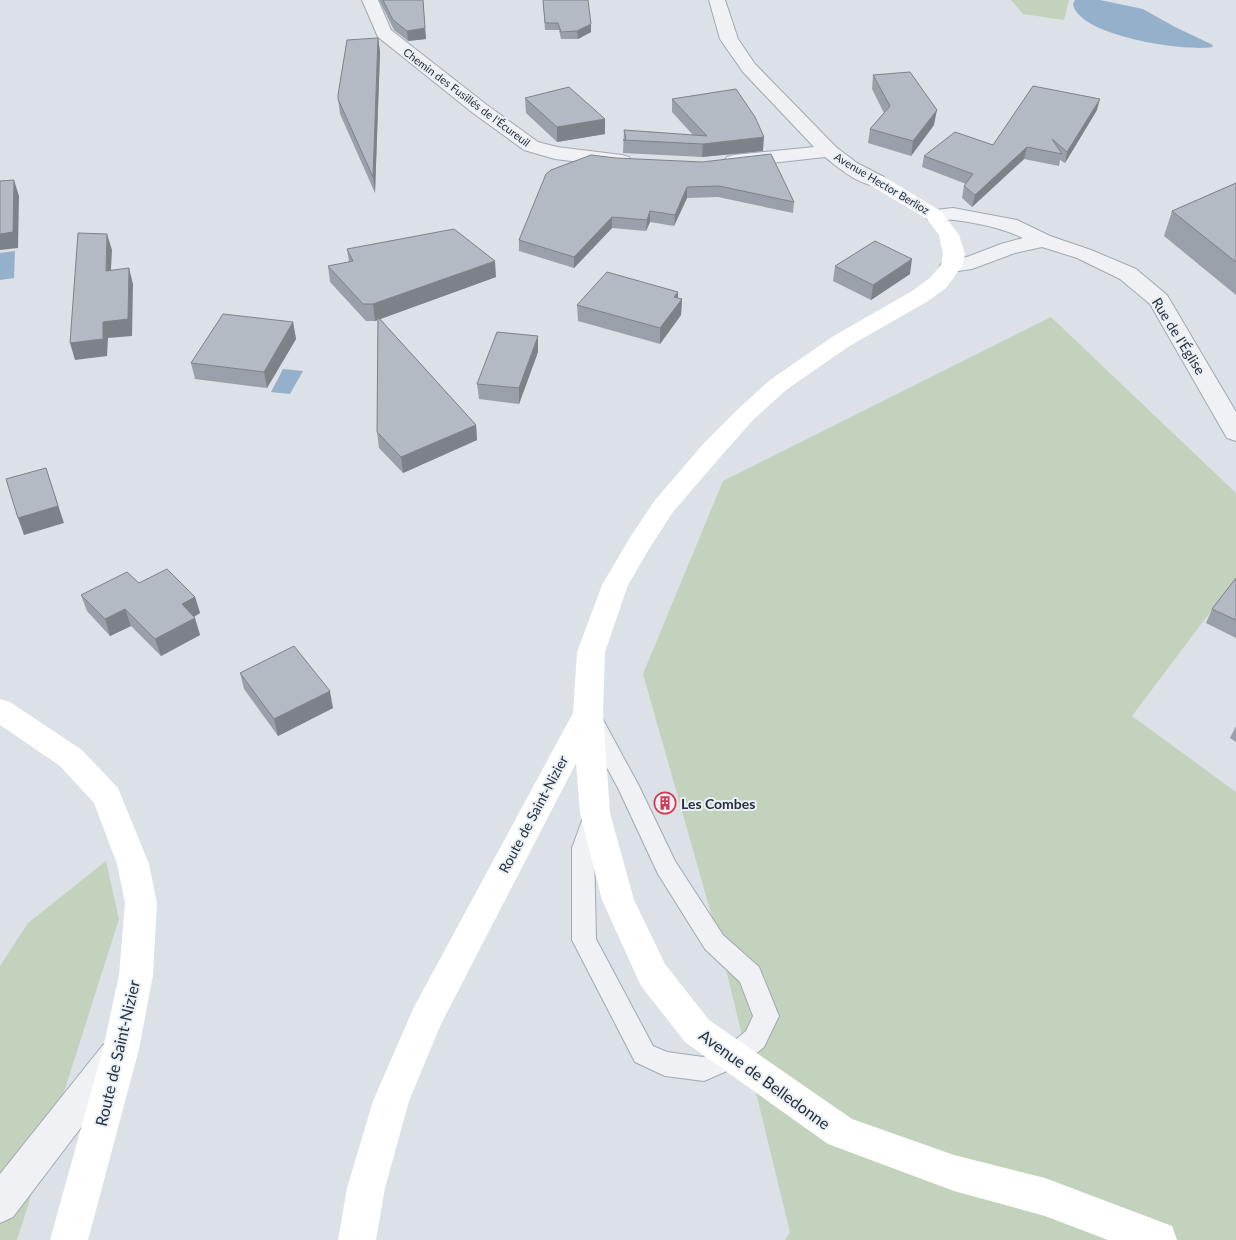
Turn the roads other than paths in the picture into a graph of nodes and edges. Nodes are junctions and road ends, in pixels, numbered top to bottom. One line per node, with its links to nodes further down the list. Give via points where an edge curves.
1 (370, 0): 4 (street, Chemin des Fusillés de l'Écureuil, via 384,33 480,110 531,146 555,154)
2 (717, 0): 3 (street, Avenue Hector Berlioz, via 736,51)
3 (829, 152): 5 (street); 6 (street, Avenue Hector Berlioz)
4 (644, 162)
5 (712, 164)
6 (877, 181): 7 (main road, Avenue Hector Berlioz)
7 (934, 215): 8 (street, Rue de l'Église, via 953,214 1010,224); 9 (main road, Avenue Hector Berlioz, via 949,235 954,254)
8 (1043, 240): 9 (street, via 1008,248 972,263); 10 (street, Rue de l'Église, via 1128,274 1159,300)
9 (952, 266): 12 (main road, Route de Saint-Nizier, via 938,283 920,296 778,385 746,414 664,506 615,585 591,652)
10 (1236, 433)
11 (0, 710): 14 (main road, Route de Saint-Nizier, via 42,736 91,778 107,797 133,864 141,903 136,975)
12 (588, 713): 13 (main road, Avenue de Belledonne); 15 (lane, via 628,786 666,867 714,942 750,975 766,1016 755,1039); 18 (main road, Route de Saint-Nizier, via 426,1018 391,1102 366,1188)
13 (595, 813): 15 (main road, Avenue de Belledonne, via 618,900 653,975 697,1031); 15 (lane, via 583,848 584,940 644,1054 665,1064 704,1069)
14 (121, 1049): 16 (street); 17 (main road, Route de Saint-Nizier)
15 (734, 1056): 19 (main road, Avenue de Belledonne, via 841,1132 954,1173 1045,1197)
16 (0, 1204)
17 (69, 1240)
18 (357, 1240)
19 (1158, 1240)

